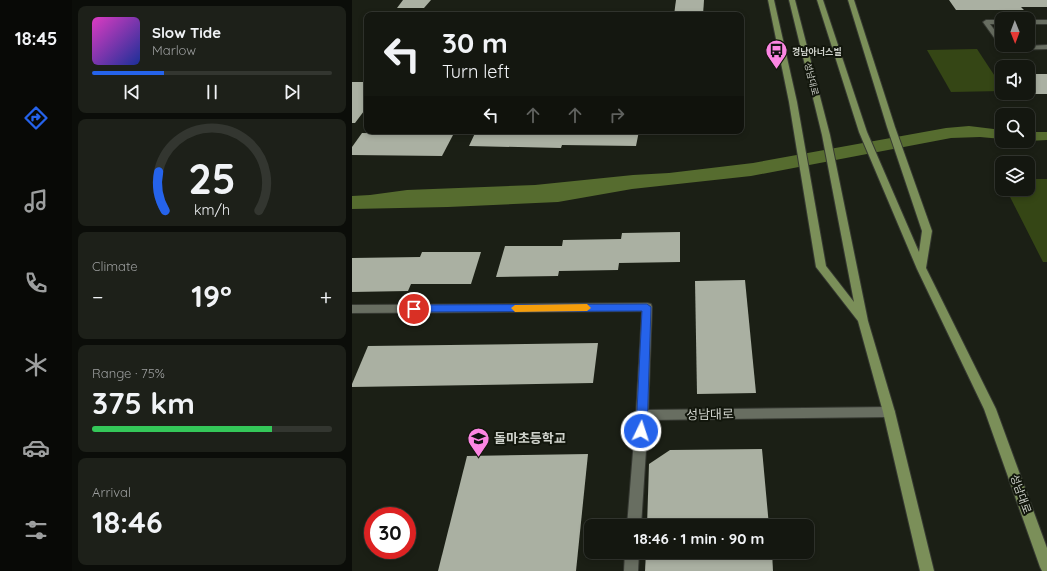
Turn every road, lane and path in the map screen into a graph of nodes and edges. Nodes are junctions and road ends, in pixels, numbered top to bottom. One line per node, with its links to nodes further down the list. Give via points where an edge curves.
1 (771, 0): 13 (main road, via 800,139 821,267)
2 (792, 0): 13 (main road, 성남대로, via 826,135)
3 (820, 0): 11 (main road, 성남대로, via 863,132)
4 (851, 0): 11 (main road, via 927,231)
5 (995, 22): 8 (street, via 986,22)
6 (1035, 22): 7 (street)
7 (1047, 22)
8 (995, 35)
9 (1047, 47): 10 (street)
10 (1035, 48)
11 (922, 269): 18 (main road, 성남대로, via 990,409)
12 (352, 309): 15 (street, via 647,307)
13 (863, 321): 14 (main road)
14 (889, 412): 15 (street, 성남대로); 20 (main road)
15 (642, 415): 16 (street)
16 (635, 519)
17 (632, 559): 19 (street)
18 (1047, 567)
19 (631, 571)
20 (927, 571)

